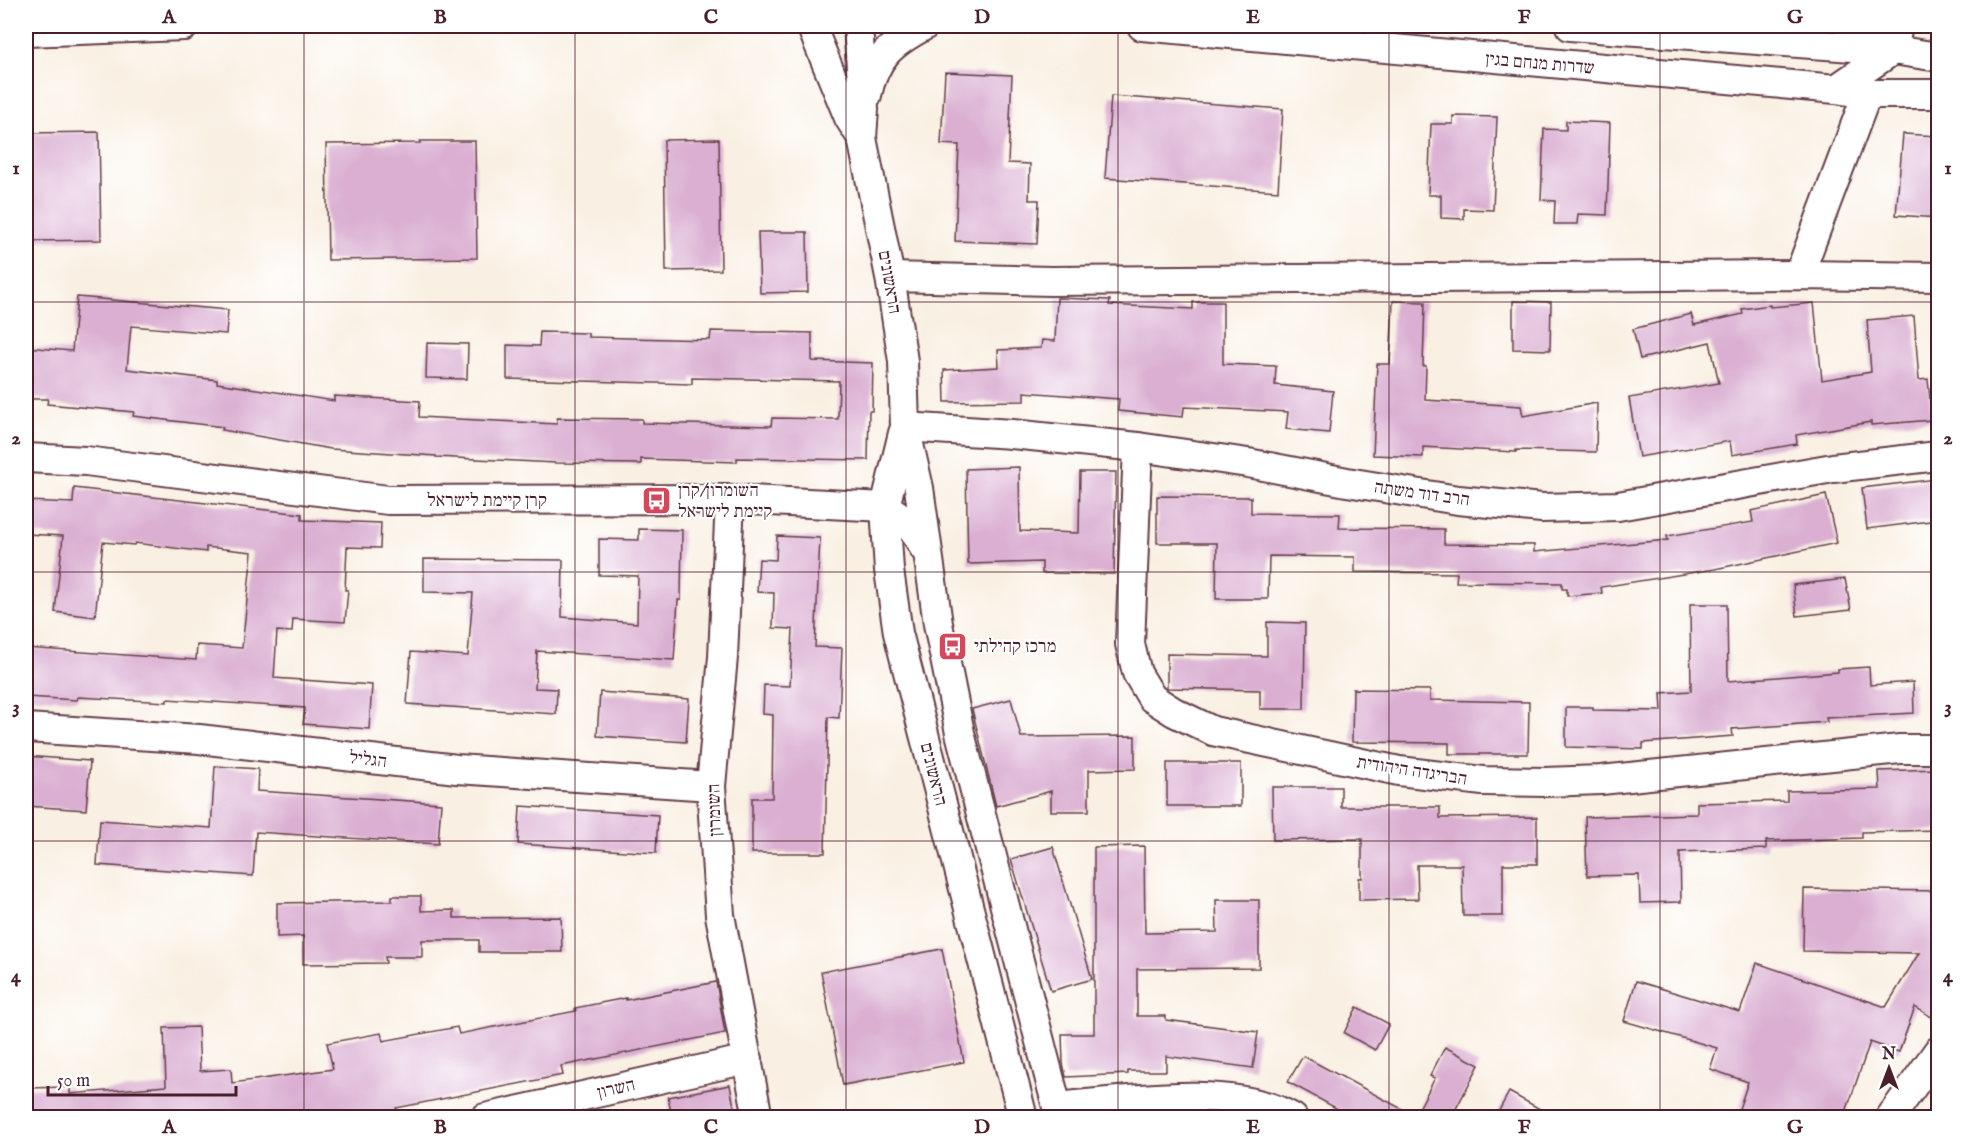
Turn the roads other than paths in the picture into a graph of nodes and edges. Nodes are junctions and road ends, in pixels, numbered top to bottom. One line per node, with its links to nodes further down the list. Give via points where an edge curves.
1 (184, 26): 8 (street)
2 (851, 26): 7 (street, via 837,31)
3 (858, 26): 14 (street, הראשונים)
4 (924, 26): 14 (street, via 893,45 881,58 871,76)
5 (1142, 26): 11 (street, שדרות מנחם בגין)
6 (1570, 26): 9 (street)
7 (808, 27): 15 (street, הראשונים)
8 (26, 32)
9 (1896, 38): 10 (street); 11 (street)
10 (1938, 57)
11 (1836, 89): 12 (street, שדרות מנחם בגין)
12 (1867, 94): 13 (street, שדרות מנחם בגין); 16 (street)
13 (1938, 94)
14 (864, 109): 15 (street, הראשונים)
15 (862, 138): 17 (street, הראשונים)
16 (1799, 275): 17 (street, via 1051,281); 18 (street)
17 (890, 277): 19 (street, הראשונים, via 903,361)
18 (1938, 277)
19 (905, 427): 20 (street, הרב דוד משתה); 24 (street, הראשונים); 25 (street, הראשונים)
20 (1138, 447): 21 (street, הרב דוד משתה, via 1458,500 1542,508 1618,506 1833,468); 27 (street, הבריגדה היהודית, via 1130,644 1137,673 1152,698 1214,731 1399,771 1493,781 1601,780 1900,749)
21 (1938, 456)
22 (26, 458): 23 (street, קרן קיימת לישראל, via 86,461 388,500)
23 (730, 499): 24 (street, קרן קיימת לישראל); 28 (street, השומרון, via 723,657)
24 (885, 507): 25 (street, via 916,531); 34 (street, הראשונים, via 898,633)
25 (928, 555): 31 (street, הראשונים, via 960,733)
26 (26, 728): 28 (street, הגליל, via 199,739 457,769)
27 (1938, 749)
28 (711, 786): 30 (street, השומרון, via 720,915)
29 (1938, 1051): 36 (street)
30 (748, 1059): 32 (street, השרון); 33 (street, השומרון)
31 (1058, 1112): 35 (street, via 1191,1096 1241,1100 1282,1111)
32 (485, 1118)
33 (758, 1118)
34 (1023, 1118)
35 (1293, 1118)
36 (1890, 1118)

